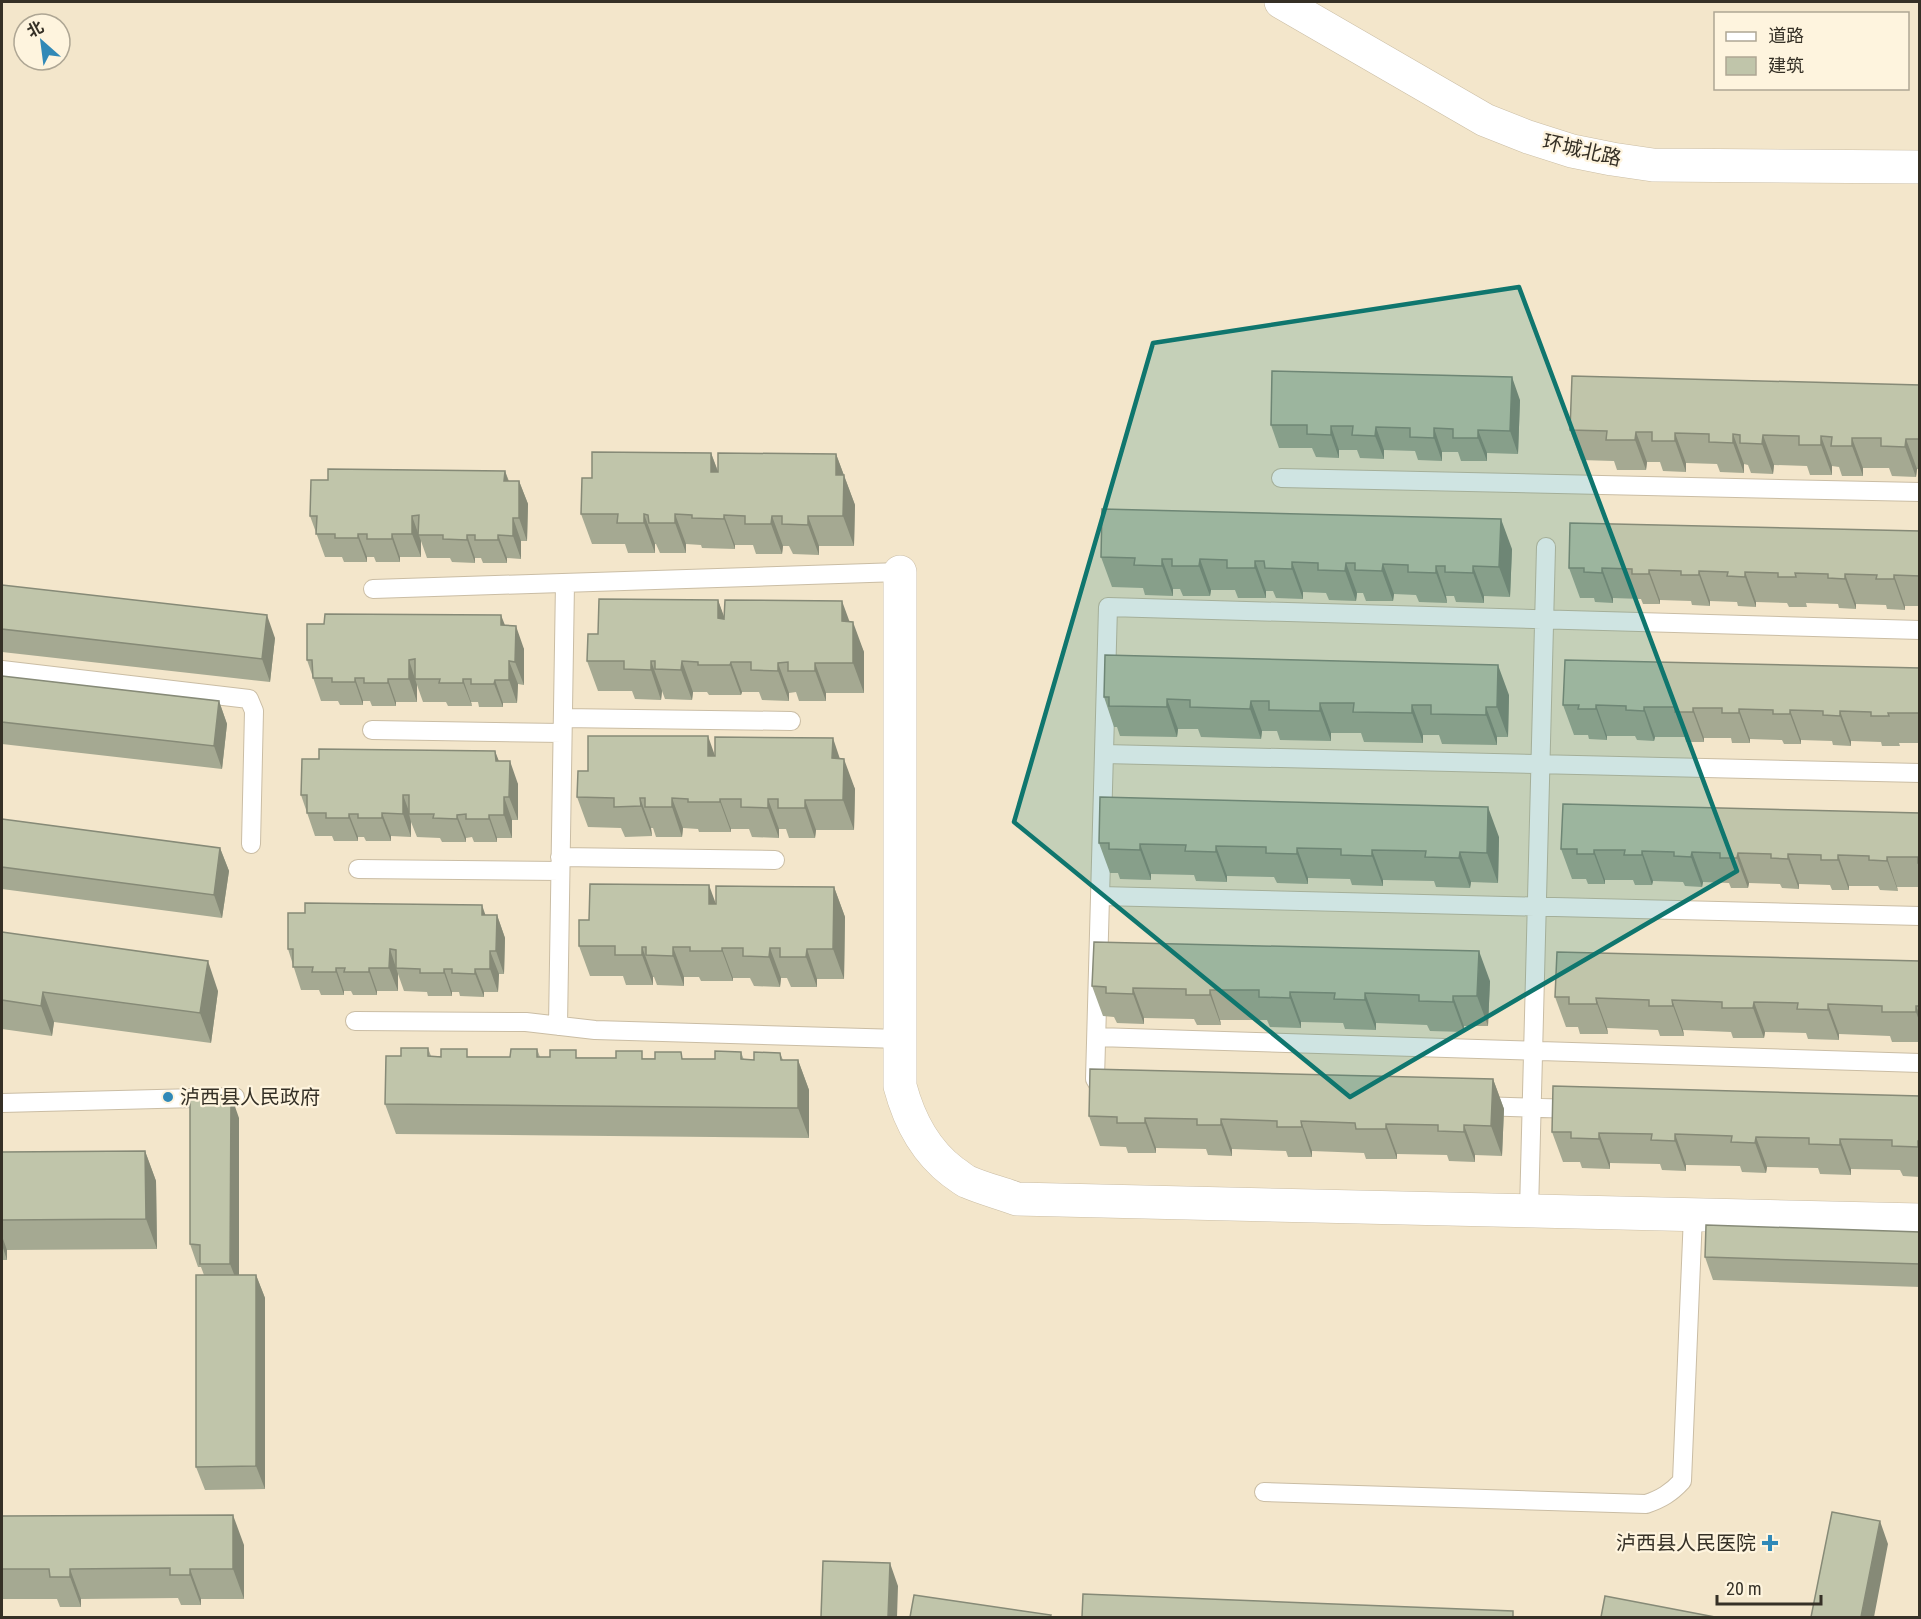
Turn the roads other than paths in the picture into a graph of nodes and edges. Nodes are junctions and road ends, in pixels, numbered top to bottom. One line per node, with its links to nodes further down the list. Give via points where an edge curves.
1 (1281, 2): 2 (street, 环城北路, via 1485,120 1572,151 1653,165)
2 (1920, 167)
3 (1281, 478): 4 (lane)
4 (1920, 492)
5 (1546, 547): 9 (lane)
6 (900, 572): 7 (lane); 28 (street)
7 (565, 583): 8 (lane); 13 (lane)
8 (373, 589)
9 (1544, 619): 10 (lane); 15 (lane, via 1108,607); 16 (lane)
10 (1920, 630)
11 (2, 670): 18 (lane, via 249,699 254,711)
12 (791, 721): 13 (lane)
13 (562, 726): 14 (lane); 20 (lane)
14 (372, 730)
15 (1104, 754): 16 (lane); 22 (lane)
16 (1540, 764): 17 (lane); 23 (lane)
17 (1920, 773)
18 (251, 844)
19 (775, 860): 20 (lane)
20 (560, 864): 21 (lane); 26 (lane)
21 (358, 869)
22 (1100, 896): 23 (lane); 27 (lane)
23 (1537, 906): 24 (lane); 29 (lane)
24 (1920, 915)
25 (355, 1022): 26 (lane, via 526,1022)
26 (558, 1026): 28 (lane)
27 (1097, 1036): 29 (lane); 31 (lane, via 1095,1079 1103,1094)
28 (900, 1039): 37 (street, via 900,1086 914,1126 926,1145 966,1181 1017,1199)
29 (1533, 1050): 30 (lane); 35 (lane)
30 (1920, 1063)
31 (1115, 1095)
32 (235, 1096): 33 (lane)
33 (2, 1103)
34 (1461, 1105): 35 (lane)
35 (1532, 1107): 36 (lane); 37 (lane)
36 (1591, 1109)
37 (1529, 1211): 38 (street)
38 (1693, 1215): 39 (street); 40 (lane, via 1682,1481 1661,1499 1646,1504)
39 (1920, 1220)
40 (1264, 1492)

